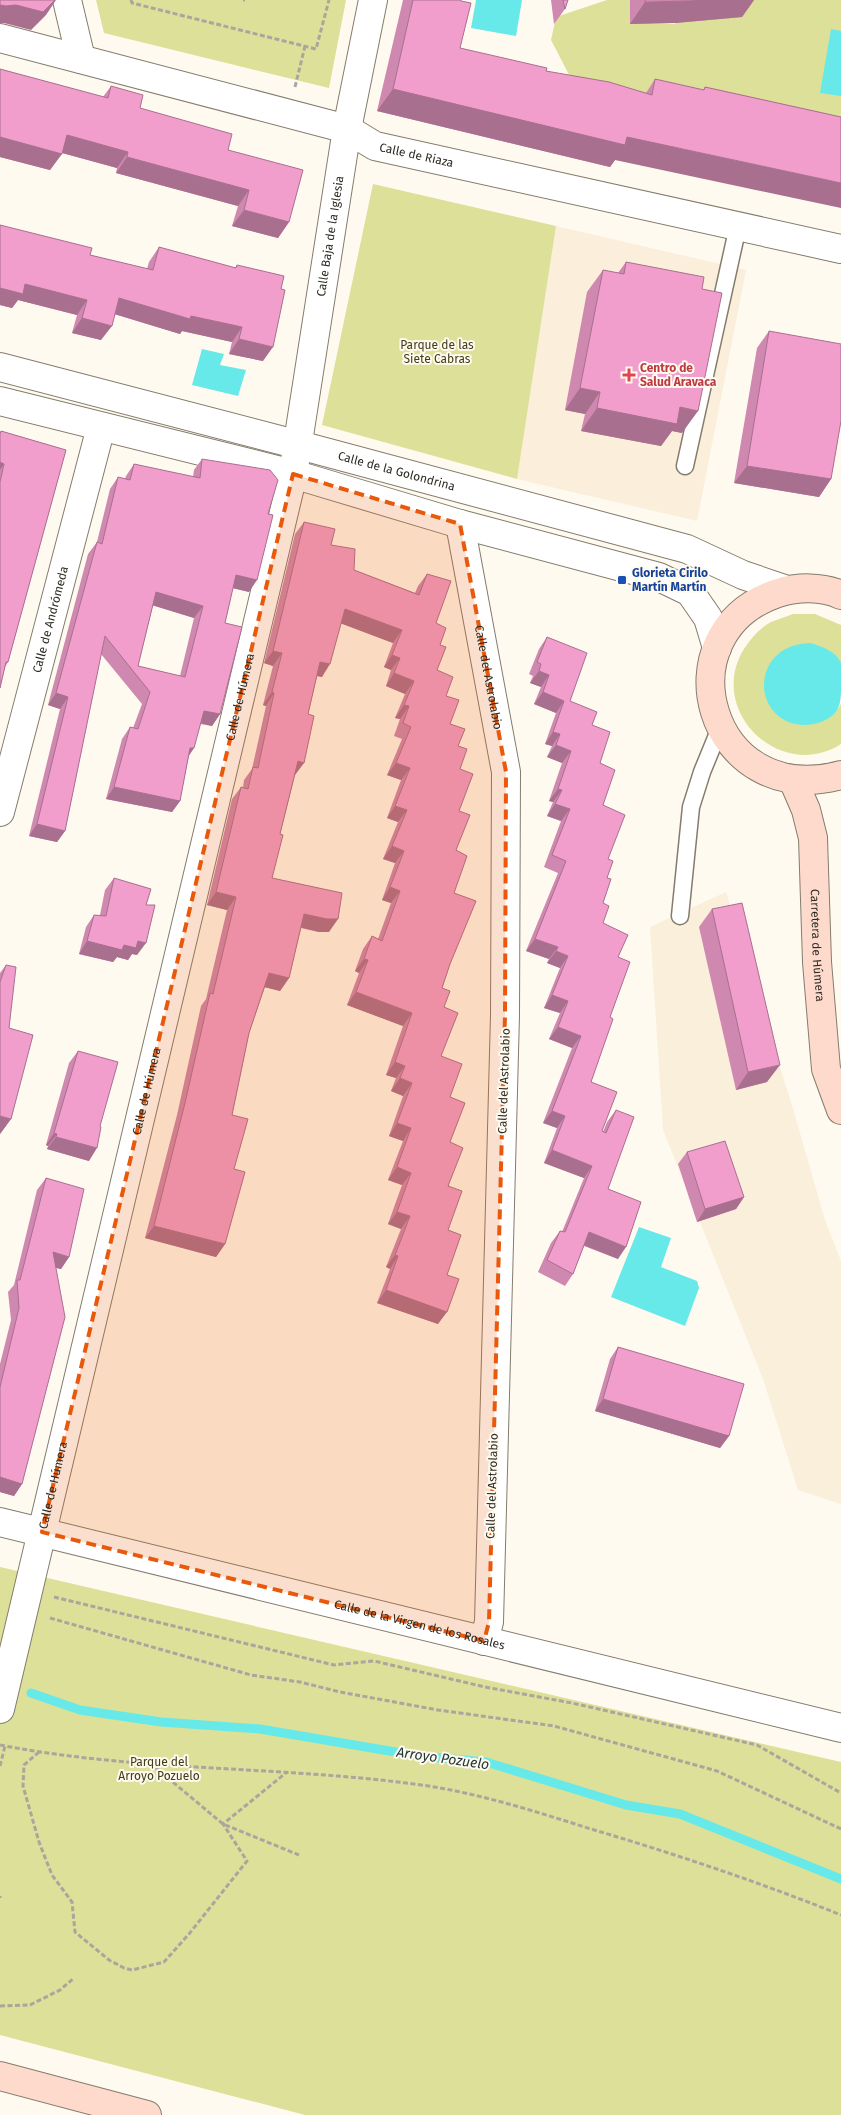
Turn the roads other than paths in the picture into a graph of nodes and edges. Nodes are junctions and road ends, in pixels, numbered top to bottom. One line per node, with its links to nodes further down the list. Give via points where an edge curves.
1 (68, 0): 4 (street)
2 (373, 0): 5 (street, Calle Baja de la Iglesia)
3 (0, 38): 4 (street, Calle de Riaza)
4 (81, 59): 5 (street, Calle de Riaza)
5 (347, 129): 6 (street, Calle de Riaza, via 375,146); 11 (street, Calle Baja de la Iglesia)
6 (738, 226): 7 (street, Calle de Riaza); 12 (lane)
7 (841, 248)
8 (0, 367): 11 (street, Calle de la Golondrina)
9 (0, 401): 10 (street)
10 (101, 427): 13 (street); 21 (street, Calle de Andrómeda)
11 (299, 444): 13 (street, Calle Baja de la Iglesia); 15 (street, Calle de la Golondrina, via 687,549 743,575)
12 (685, 466)
13 (293, 474): 14 (street); 25 (street, Calle de Húmera)
14 (460, 524): 17 (street, via 659,577 683,588 690,592 708,618); 26 (street, Calle del Astrolabio, via 506,772 505,1015 489,1622)
15 (788, 590): 16 (main road, via 812,588); 17 (main road, via 765,597 745,610 729,627)
16 (841, 594)
17 (717, 648): 18 (main road, via 710,675 711,702)
18 (720, 728): 20 (main road, via 738,753 763,771); 22 (lane, via 691,808)
19 (841, 775): 20 (main road, via 817,781)
20 (792, 780): 23 (main road, Carretera de Húmera, via 806,810 813,838 817,962 826,1069)
21 (0, 812)
22 (680, 916)
23 (841, 1110)
24 (0, 1522): 25 (street, Calle de la Virgen de los Rosales)
25 (42, 1532): 26 (street, Calle de la Virgen de los Rosales); 27 (street, Calle de Húmera)
26 (484, 1641): 28 (street, Calle de la Virgen de los Rosales)
27 (0, 1709)
28 (841, 1728)
29 (0, 2076): 30 (main road)
30 (147, 2115)

